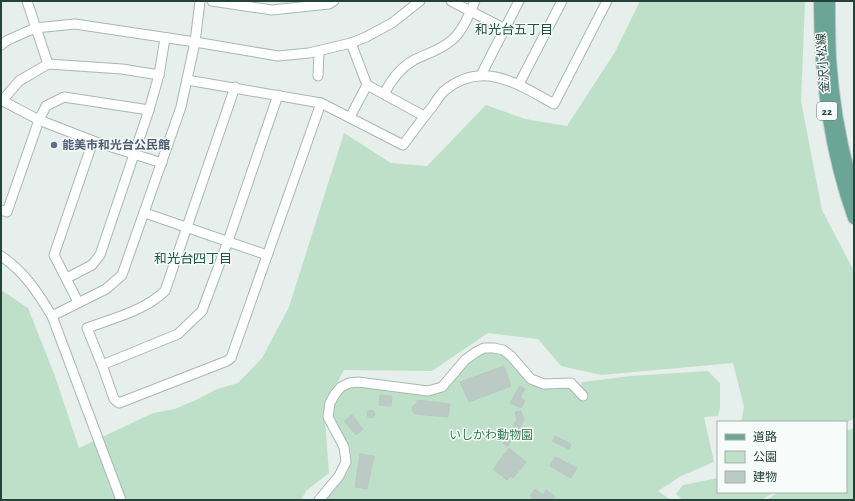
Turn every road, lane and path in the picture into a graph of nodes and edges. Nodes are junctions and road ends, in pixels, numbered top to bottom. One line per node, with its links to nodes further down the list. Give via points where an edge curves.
1 (27, 1): 14 (street)
2 (200, 1): 17 (street)
3 (212, 1): 4 (street, via 272,10 329,4)
4 (334, 1)
5 (420, 1): 18 (street, via 392,23)
6 (451, 1): 13 (street)
7 (475, 1): 13 (street)
8 (519, 1): 15 (street)
9 (562, 1): 26 (street)
10 (607, 1): 26 (street, via 554,104)
11 (820, 1): 43 (main road, 金沢小松線 / 22, via 822,73 827,112 839,169)
12 (829, 1): 40 (main road, 金沢小松線 / 22, via 830,59 834,97 847,168)
13 (470, 11): 15 (street); 29 (street, via 458,34 451,41 401,68)
14 (35, 28): 16 (street, via 75,24); 19 (street); 21 (street)
15 (504, 29): 23 (street)
16 (165, 38): 17 (street); 22 (street)
17 (195, 42): 20 (street, via 278,56); 25 (street)
18 (351, 43): 20 (street); 27 (street)
19 (1, 45)
20 (319, 51): 24 (street)
21 (48, 64): 22 (street, via 122,69); 31 (street, via 19,81)
22 (160, 75): 33 (street)
23 (481, 75): 26 (street, via 499,77); 34 (street, via 458,83 444,92)
24 (318, 76)
25 (187, 80): 28 (street); 39 (street, via 181,107)
26 (519, 84)
27 (367, 85): 29 (street); 35 (street)
28 (235, 87): 30 (street); 44 (street)
29 (384, 94): 34 (street)
30 (278, 95): 32 (street); 45 (street)
31 (1, 101): 36 (street)
32 (321, 102): 35 (street); 46 (street)
33 (149, 110): 36 (street, via 64,98 46,106); 38 (street)
34 (424, 116): 35 (street, via 402,145)
35 (350, 117)
36 (39, 120): 37 (street); 41 (street, via 7,212)
37 (93, 141): 38 (street); 48 (street, via 54,255)
38 (135, 154): 39 (street); 48 (street, via 100,255 92,265)
39 (162, 163): 42 (street)
40 (854, 191)
41 (1, 210)
42 (145, 213): 44 (street); 49 (street, via 122,275 106,289)
43 (854, 218)
44 (187, 227): 45 (street); 51 (street, via 165,291 142,307 87,328)
45 (228, 241): 46 (street); 51 (street, via 202,311 178,334)
46 (267, 255): 51 (street, via 232,358 228,361 119,403 114,399)
47 (1, 256): 50 (street, via 22,273 40,295)
48 (67, 278): 49 (street, via 77,300)
49 (76, 304): 50 (street)
50 (52, 316): 53 (street)
51 (102, 365)
52 (583, 396): 54 (street, via 570,383 544,384 531,379 511,356 503,350 494,348 484,348 476,352 465,360 442,387 428,391 349,383 334,394 328,417 344,447 346,462 339,476)
53 (121, 500)
54 (319, 500)

